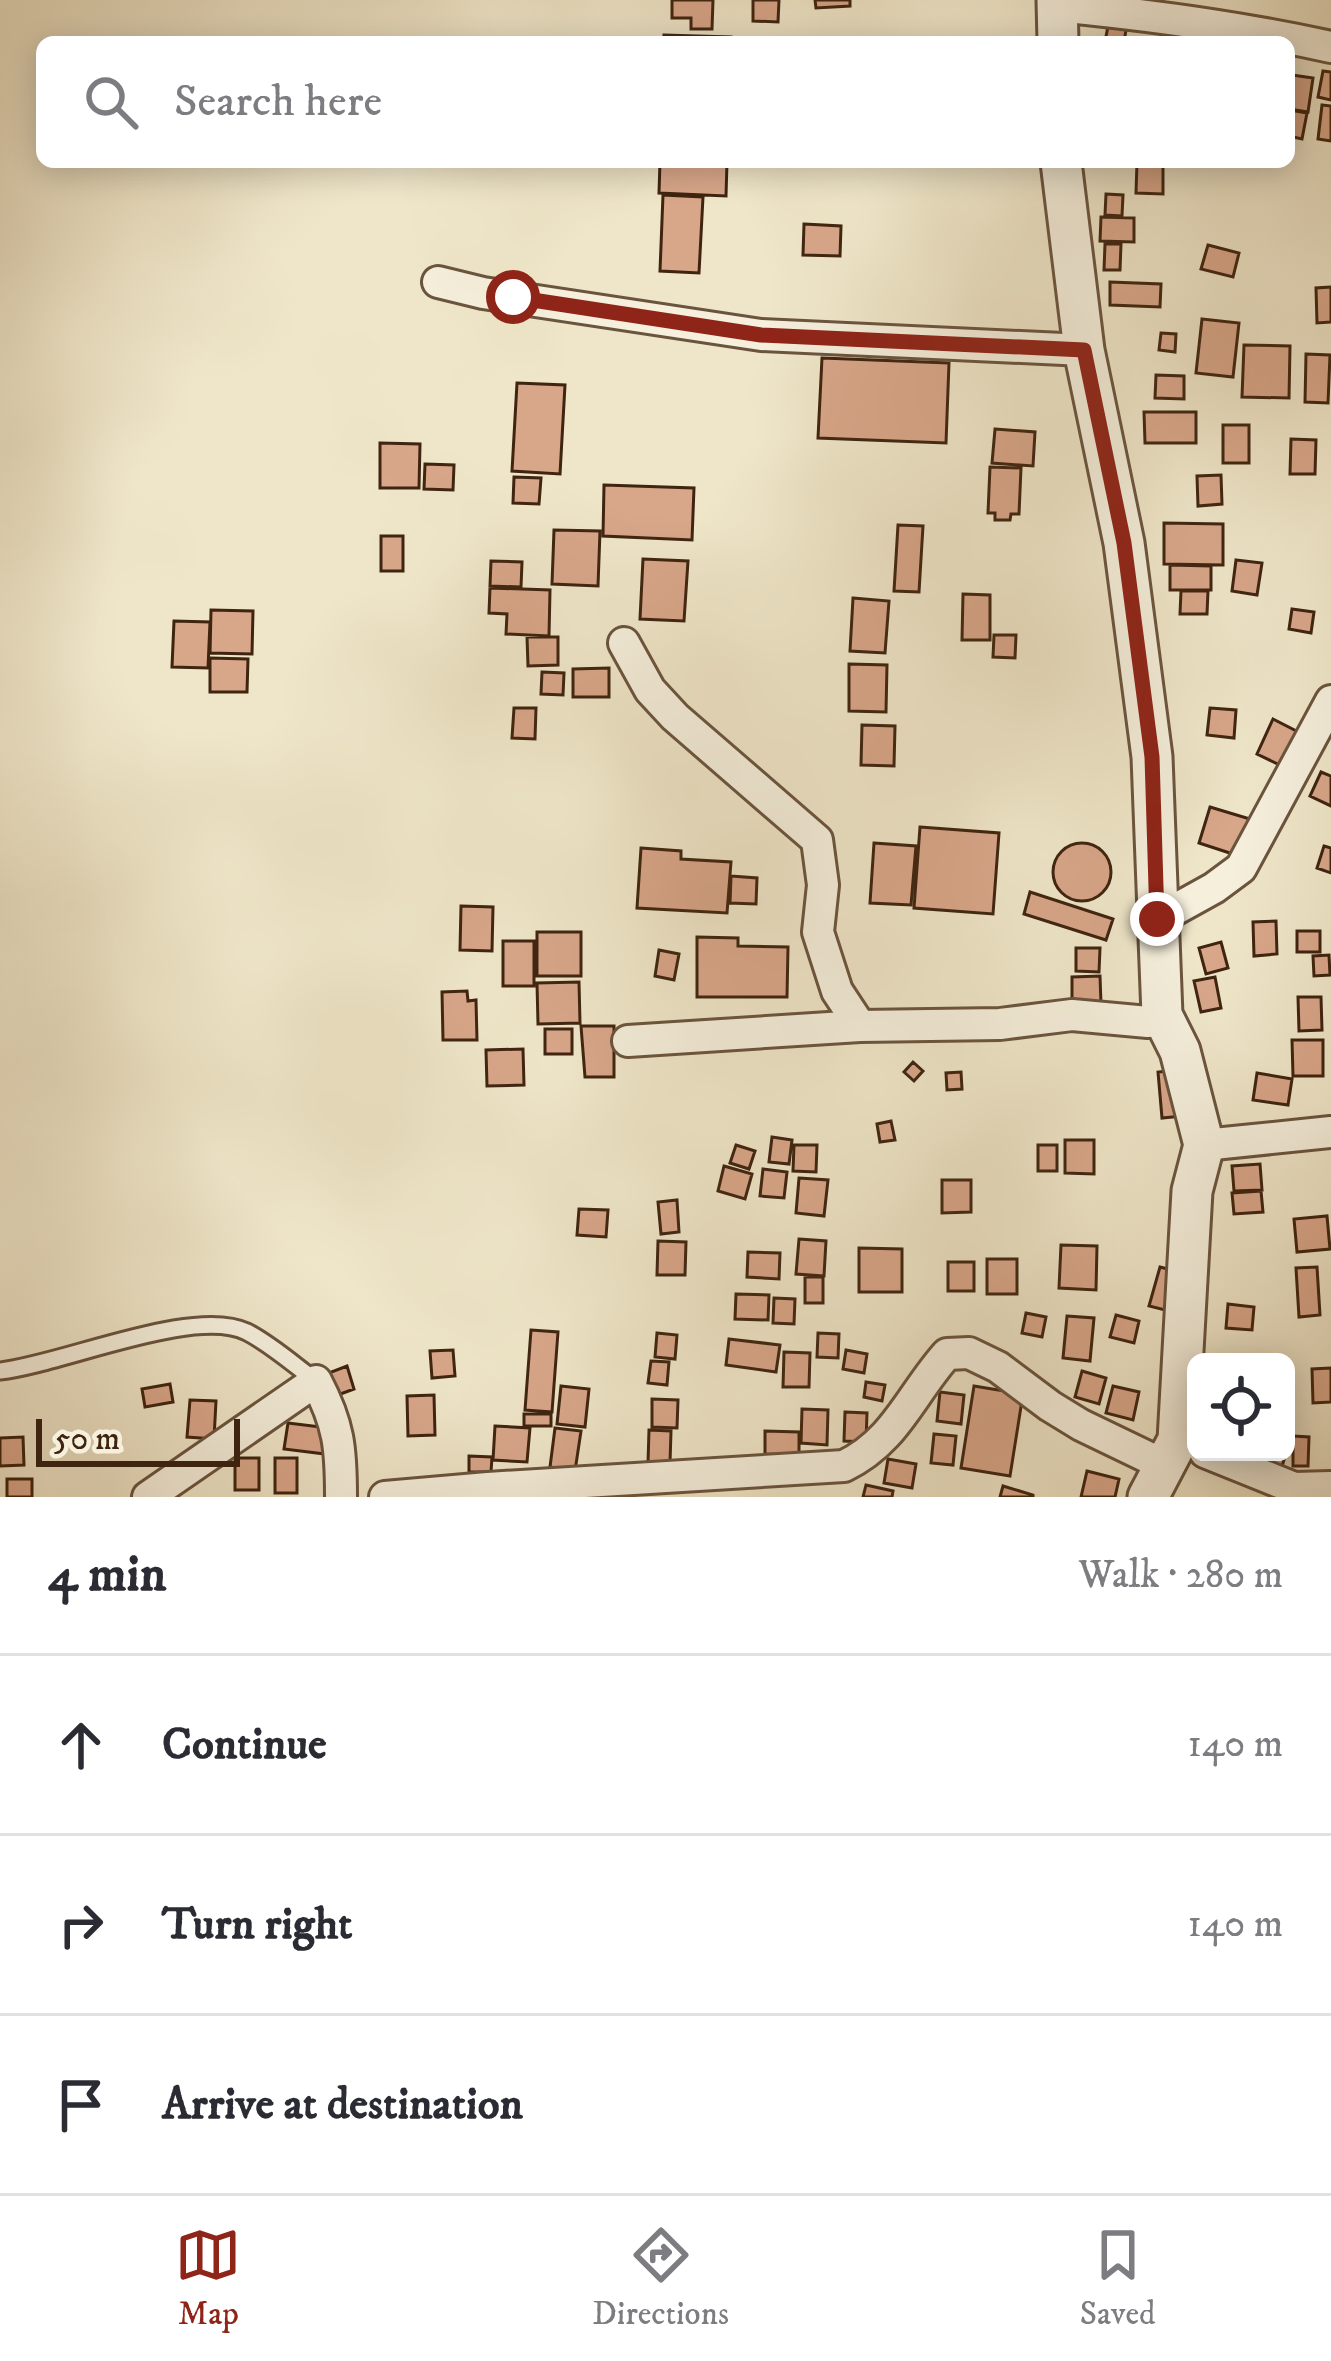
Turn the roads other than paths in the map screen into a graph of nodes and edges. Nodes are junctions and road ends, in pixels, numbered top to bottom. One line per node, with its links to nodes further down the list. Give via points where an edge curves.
1 (1057, 16): 2 (street, via 1174,18)
2 (1282, 36)
3 (1295, 39): 4 (street)
4 (1331, 46)
5 (1061, 168): 7 (street)
6 (438, 282): 7 (street, via 761,335)
7 (1084, 350): 10 (street, via 1124,543 1152,757)
8 (624, 643): 12 (street, via 674,716 817,840 824,885 818,932 837,991)
9 (1331, 700): 10 (street, via 1241,868)
10 (1157, 919): 11 (street)
11 (1162, 1015): 12 (street, via 1148,1022 1072,1015); 15 (street, via 1180,1051)
12 (860, 1026): 13 (street)
13 (628, 1041)
14 (1331, 1132): 15 (street)
15 (1204, 1145): 18 (street, via 1192,1191)
16 (0, 1371): 17 (lane, via 215,1323 245,1331)
17 (316, 1381): 21 (street); 22 (street, via 334,1414)
18 (1178, 1460): 19 (street, via 1294,1488); 20 (street, via 1082,1425 969,1353 947,1354 894,1430 844,1466)
19 (1331, 1487)
20 (652, 1488): 23 (street, via 626,1478)
21 (148, 1497)
22 (341, 1497)
23 (385, 1497)

